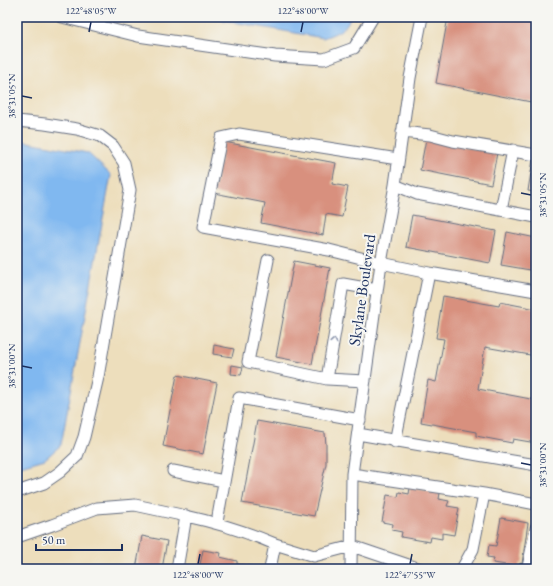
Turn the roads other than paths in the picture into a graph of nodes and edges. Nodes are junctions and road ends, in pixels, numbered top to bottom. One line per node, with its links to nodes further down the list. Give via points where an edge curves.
1 (62, 17): 2 (street, via 138,36 275,56 324,58 354,48)
2 (373, 17)
3 (422, 17): 5 (street, Skylane Boulevard)
4 (17, 121): 26 (street, via 58,126 100,136 113,146 124,163 130,190 98,377 77,456 44,483)
5 (402, 132): 6 (street); 8 (street, Skylane Boulevard)
6 (513, 150): 7 (street); 10 (street)
7 (536, 155)
8 (398, 159): 9 (street, Skylane Boulevard); 13 (street, via 239,134 221,138 203,227 329,250)
9 (395, 185): 10 (street, via 417,194); 13 (street, Skylane Boulevard)
10 (501, 210): 11 (street)
11 (536, 217)
12 (268, 260): 17 (street, via 248,362)
13 (381, 263): 14 (street); 15 (street, Skylane Boulevard)
14 (429, 273): 16 (street); 21 (street)
15 (377, 290): 17 (street, one-way to 15, via 343,284); 18 (street, Skylane Boulevard)
16 (536, 291)
17 (327, 379): 18 (street)
18 (365, 381): 19 (street, Skylane Boulevard)
19 (360, 420): 20 (street, Skylane Boulevard); 25 (street, via 239,398)
20 (358, 434): 21 (street); 24 (street, Skylane Boulevard)
21 (395, 442): 22 (street)
22 (536, 465)
23 (173, 472): 25 (street)
24 (352, 474): 27 (street); 34 (street, Skylane Boulevard)
25 (224, 481): 30 (street)
26 (17, 492)
27 (484, 494): 28 (street); 40 (street, via 473,549)
28 (536, 504)
29 (186, 516): 30 (street); 32 (street, via 135,505 97,508); 36 (street)
30 (217, 522): 33 (street)
31 (536, 528): 35 (street)
32 (17, 537)
33 (275, 544): 34 (street, via 314,556); 37 (street)
34 (352, 546): 38 (street, Skylane Boulevard); 39 (street)
35 (528, 567)
36 (177, 569)
37 (270, 569)
38 (351, 569)
39 (420, 569)
40 (462, 569)

